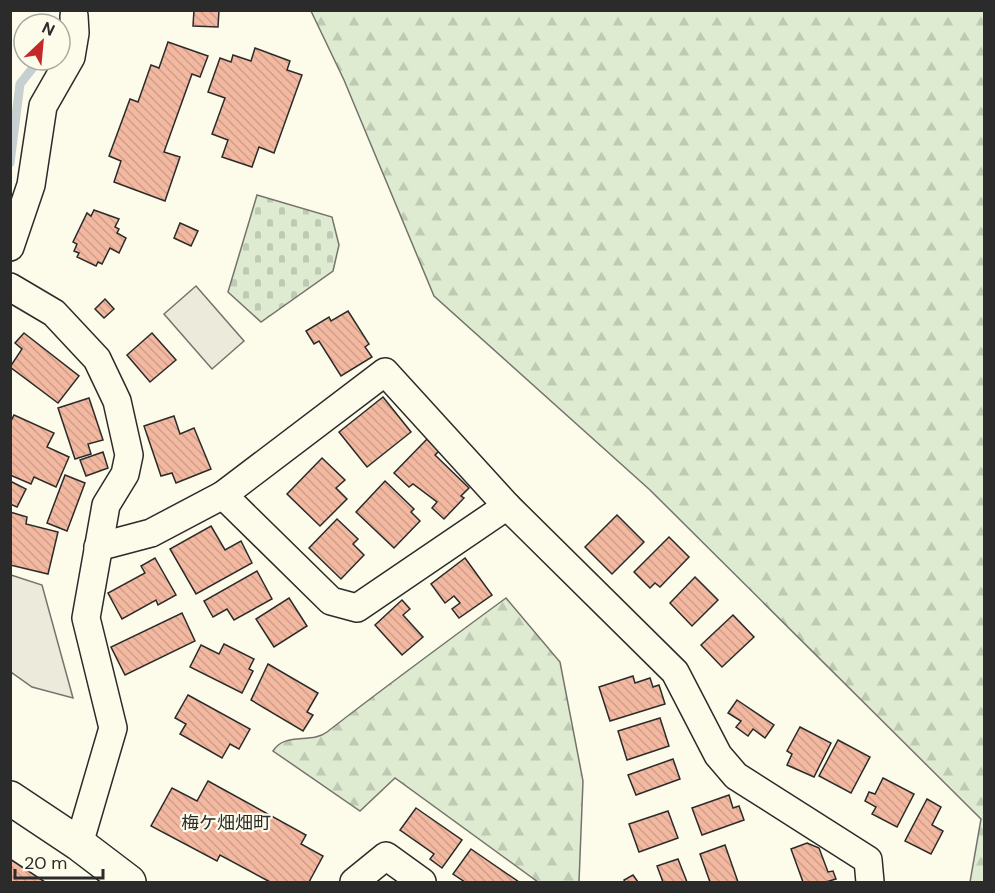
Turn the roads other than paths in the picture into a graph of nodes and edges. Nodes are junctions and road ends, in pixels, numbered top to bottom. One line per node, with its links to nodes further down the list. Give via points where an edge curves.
1 (74, 16): 2 (street, via 71,57 44,106)
2 (20, 181): 3 (street)
3 (10, 247)
4 (10, 287): 7 (street, via 54,313 81,340 97,359 117,401 128,466 106,505)
5 (224, 495): 6 (street, via 331,601 357,608); 6 (street, via 385,372); 7 (street, via 151,533)
6 (507, 507): 13 (street, via 675,672 718,755 736,776 868,860)
7 (98, 547): 9 (street, via 86,618 112,728)
8 (10, 798): 9 (highway)
9 (79, 844): 10 (highway)
10 (129, 882)
11 (354, 882): 12 (street, via 386,856)
12 (422, 882)
13 (870, 882)

